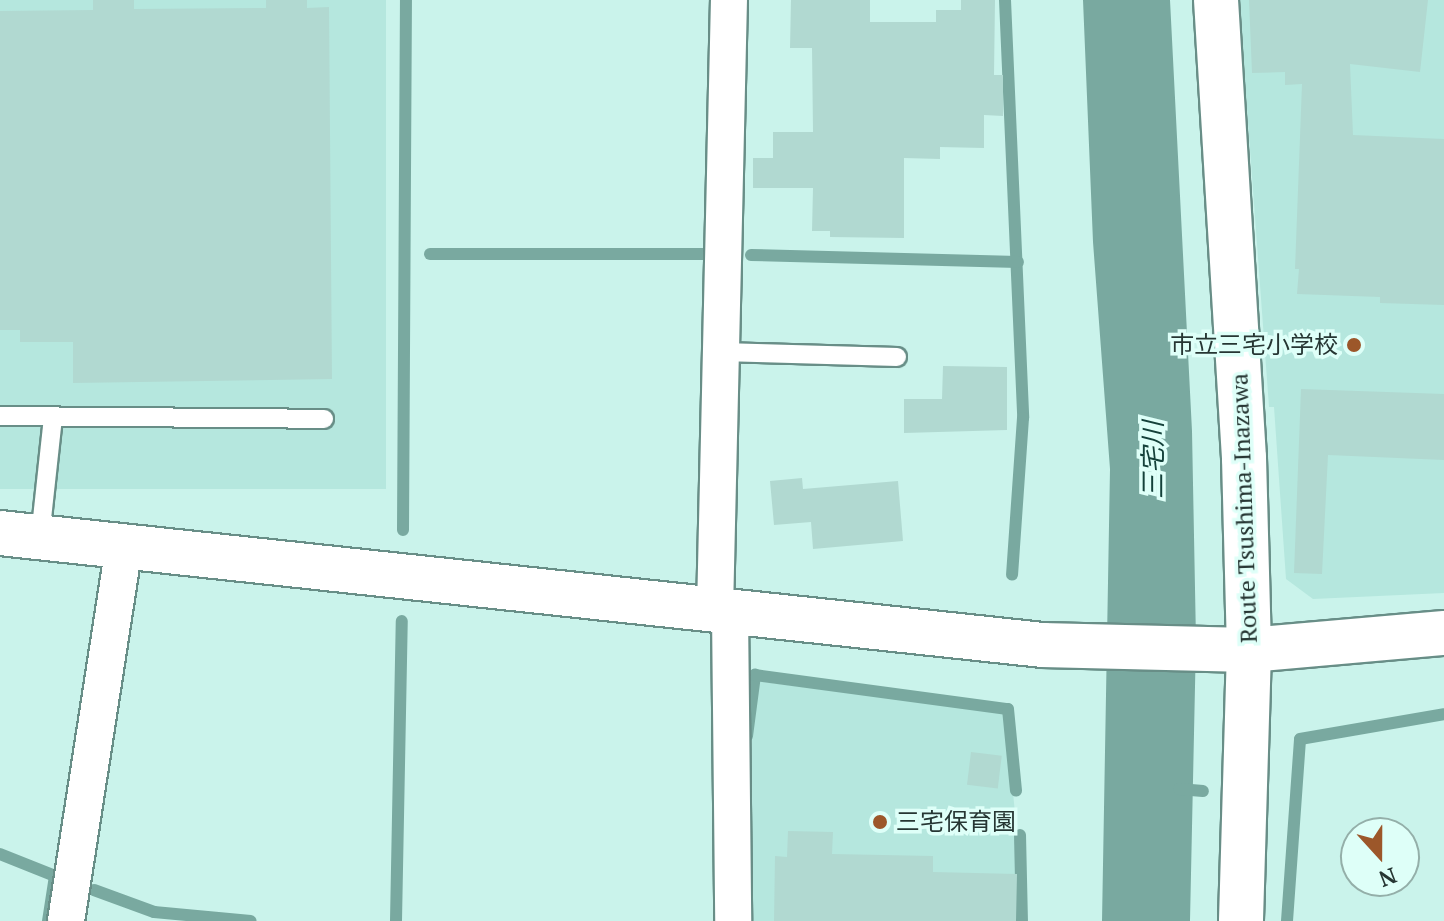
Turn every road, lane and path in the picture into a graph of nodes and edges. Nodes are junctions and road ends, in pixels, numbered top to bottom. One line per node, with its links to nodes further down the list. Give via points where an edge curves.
1 (729, 0): 3 (street)
2 (1216, 0): 12 (street, Route Tsushima-Inazawa, via 1244,458)
3 (722, 352): 4 (lane); 10 (street)
4 (897, 357)
5 (0, 416): 6 (lane)
6 (53, 417): 7 (lane); 8 (lane)
7 (324, 419)
8 (20, 535): 9 (street)
9 (124, 546): 10 (street); 13 (street)
10 (722, 612): 12 (street, via 1067,647); 14 (street)
11 (1444, 633): 12 (street)
12 (1236, 650): 15 (street, Route Tsushima-Inazawa)
13 (66, 921)
14 (733, 921)
15 (1241, 921)

